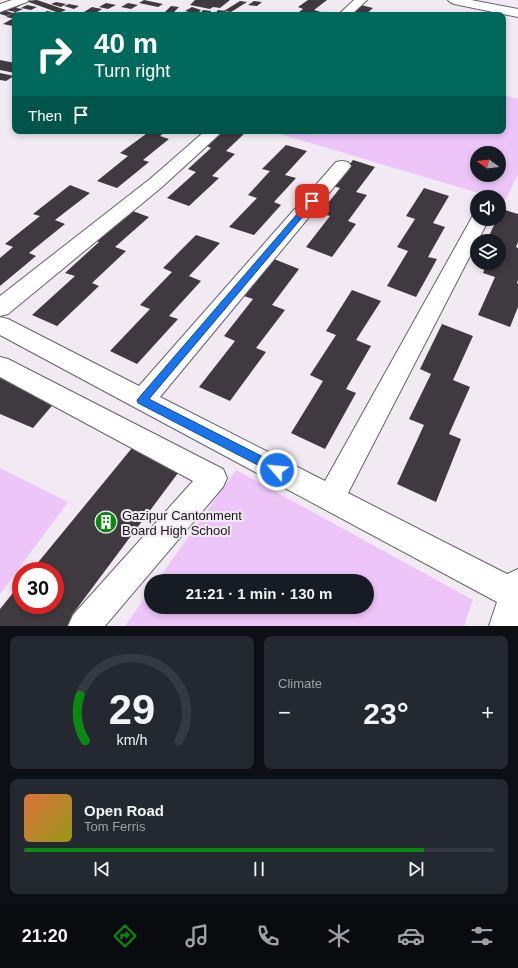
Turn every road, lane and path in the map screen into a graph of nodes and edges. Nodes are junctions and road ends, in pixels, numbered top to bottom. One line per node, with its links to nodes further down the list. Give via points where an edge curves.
1 (24, 0): 5 (street)
2 (361, 0): 6 (street)
3 (454, 0): 4 (street)
4 (478, 5): 7 (street); 8 (street)
5 (0, 8)
6 (347, 12)
7 (472, 12)
8 (518, 13)
9 (212, 134): 12 (street, via 156,183)
10 (342, 166): 15 (street)
11 (476, 226): 16 (street)
12 (0, 308)
13 (0, 325): 15 (street)
14 (0, 366): 18 (street, via 213,478)
15 (142, 400): 16 (street)
16 (331, 498): 17 (street)
17 (516, 589): 19 (street)
18 (84, 626)
19 (505, 626)

